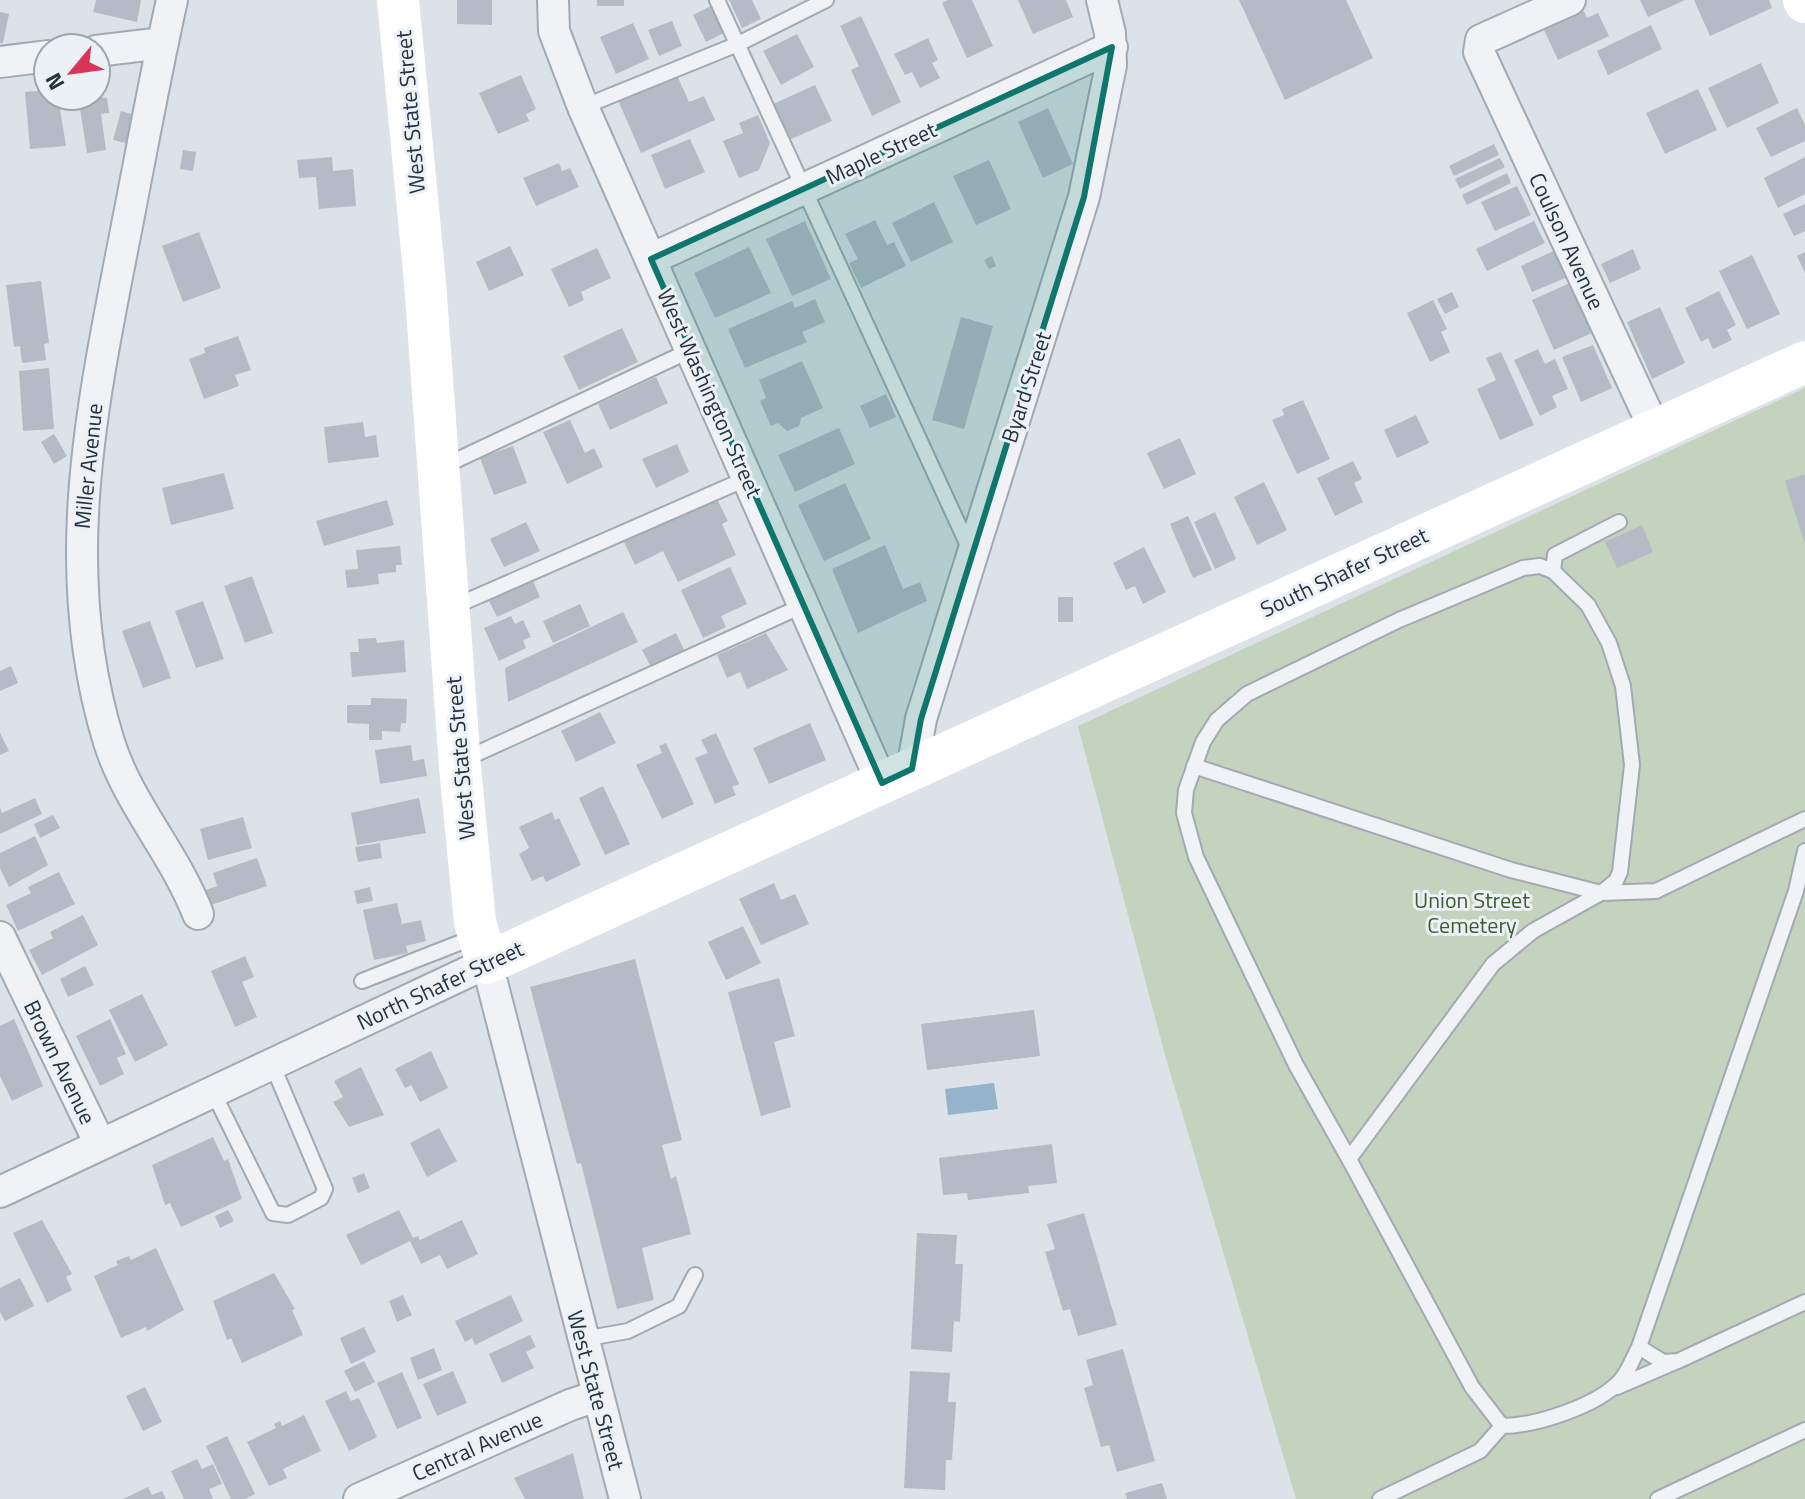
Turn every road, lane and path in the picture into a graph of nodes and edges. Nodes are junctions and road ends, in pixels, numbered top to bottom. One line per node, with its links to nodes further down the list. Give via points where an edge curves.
1 (172, 0): 8 (street, Miller Avenue)
2 (398, 0): 20 (street, West State Street)
3 (553, 0): 14 (street, West Washington Street, via 554,31)
4 (717, 0): 9 (lane)
5 (826, 0): 9 (lane)
6 (1102, 0): 10 (street, Byard Street)
7 (1570, 0): 19 (street, Coulson Avenue, via 1481,40 1479,52)
8 (163, 43): 11 (street); 33 (street, Miller Avenue, via 96,386 81,559 85,630 110,745 185,879)
9 (738, 44): 14 (lane); 15 (lane)
10 (1112, 47): 15 (street, Maple Street); 23 (street, Byard Street, via 1084,197)
11 (112, 49)
12 (32, 58): 13 (street)
13 (0, 62)
14 (583, 107): 16 (street, West Washington Street)
15 (803, 189): 16 (street, Maple Street); 23 (lane)
16 (651, 259): 17 (street, West Washington Street)
17 (691, 350): 20 (lane); 21 (street, West Washington Street)
18 (1805, 362): 19 (street, South Shafer Street)
19 (1655, 430): 29 (street, South Shafer Street)
20 (439, 469): 26 (street, West State Street)
21 (748, 478): 25 (street, West Washington Street); 26 (lane)
22 (1619, 522): 24 (lane, via 1555,555)
23 (972, 555): 29 (street, Byard Street, via 921,719)
24 (1553, 571): 28 (lane, via 1523,568 1399,620 1247,694 1217,720); 32 (lane, via 1588,605 1609,643 1623,686 1632,765 1624,851 1619,877)
25 (804, 605): 27 (lane); 29 (street, West Washington Street)
26 (449, 609): 27 (street, West State Street)
27 (460, 761): 35 (street, West State Street)
28 (1194, 766): 32 (lane, via 1511,870); 40 (lane, via 1184,813 1196,857 1296,1065)
29 (897, 776): 35 (street, North Shafer Street)
30 (1805, 819): 32 (lane, via 1656,891)
31 (1805, 851): 45 (lane, via 1796,891)
32 (1601, 893): 40 (lane, via 1533,931 1493,964)
33 (198, 914)
34 (0, 937): 39 (street, Brown Avenue)
35 (482, 949): 36 (lane); 37 (street, North Shafer Street); 44 (street, West State Street)
36 (362, 981)
37 (272, 1064): 38 (street, North Shafer Street); 38 (lane, via 325,1189 321,1198 288,1215 273,1213)
38 (213, 1092): 39 (street, North Shafer Street)
39 (100, 1144): 41 (street, North Shafer Street)
40 (1349, 1159): 49 (lane, via 1472,1387)
41 (0, 1192)
42 (695, 1275): 44 (lane, via 679,1306 628,1331)
43 (1805, 1302): 46 (lane)
44 (583, 1339): 48 (street, West State Street)
45 (1639, 1347): 46 (lane, via 1663,1362); 47 (lane, via 1625,1375)
46 (1678, 1361): 47 (lane)
47 (1609, 1390): 49 (lane, via 1557,1416)
48 (597, 1396): 51 (street, Central Avenue); 52 (street, West State Street)
49 (1502, 1426): 53 (lane, via 1480,1451)
50 (1805, 1430): 54 (lane)
51 (359, 1499)
52 (625, 1499)
53 (1380, 1499)
54 (1658, 1499)

